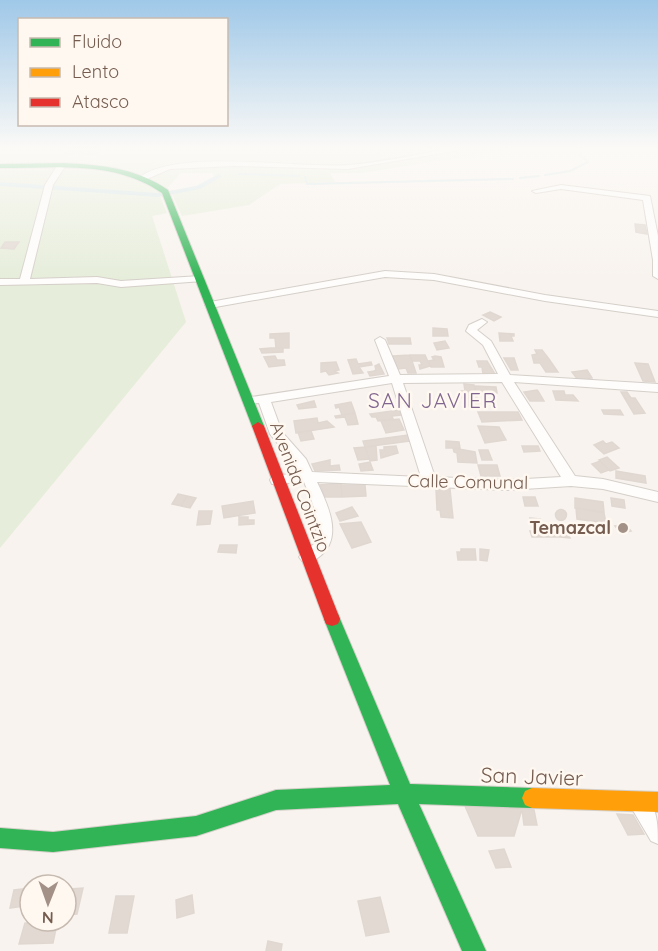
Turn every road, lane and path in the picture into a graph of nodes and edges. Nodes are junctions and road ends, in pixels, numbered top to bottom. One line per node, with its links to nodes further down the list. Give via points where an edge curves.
1 (48, 192): 7 (street)
2 (165, 192): 5 (main road, Avenida Cointzio)
3 (603, 192): 4 (street, via 647,198)
4 (658, 276)
5 (200, 279): 7 (street, via 121,284 97,280); 8 (main road, Avenida Cointzio)
6 (0, 282): 7 (street)
7 (24, 282)
8 (210, 305): 9 (street, via 385,274 434,278); 16 (main road, Avenida Cointzio)
9 (658, 314)
10 (482, 322): 12 (street, via 471,331 487,343)
11 (380, 340): 13 (street)
12 (506, 378): 13 (street); 14 (street); 19 (street)
13 (396, 379): 15 (street); 20 (street)
14 (658, 388)
15 (264, 399): 16 (street); 17 (street, via 276,434 301,462)
16 (249, 401): 18 (main road, Avenida Cointzio)
17 (308, 477): 18 (street, Calle Comunal); 20 (street, Calle Comunal); 22 (street, via 323,510 325,528 321,547)
18 (277, 480): 22 (main road, Avenida Cointzio)
19 (571, 481): 20 (street, Calle Comunal, via 507,485); 21 (street, Calle Comunal)
20 (430, 482)
21 (658, 497)
22 (307, 557): 23 (main road, Avenida Cointzio)
23 (404, 794): 24 (main road, San Javier); 26 (main road, San Javier, via 276,800 196,826 53,842); 27 (main road, Avenida Cointzio)
24 (648, 802): 25 (street)
25 (658, 834)
26 (0, 838)
27 (469, 945)

